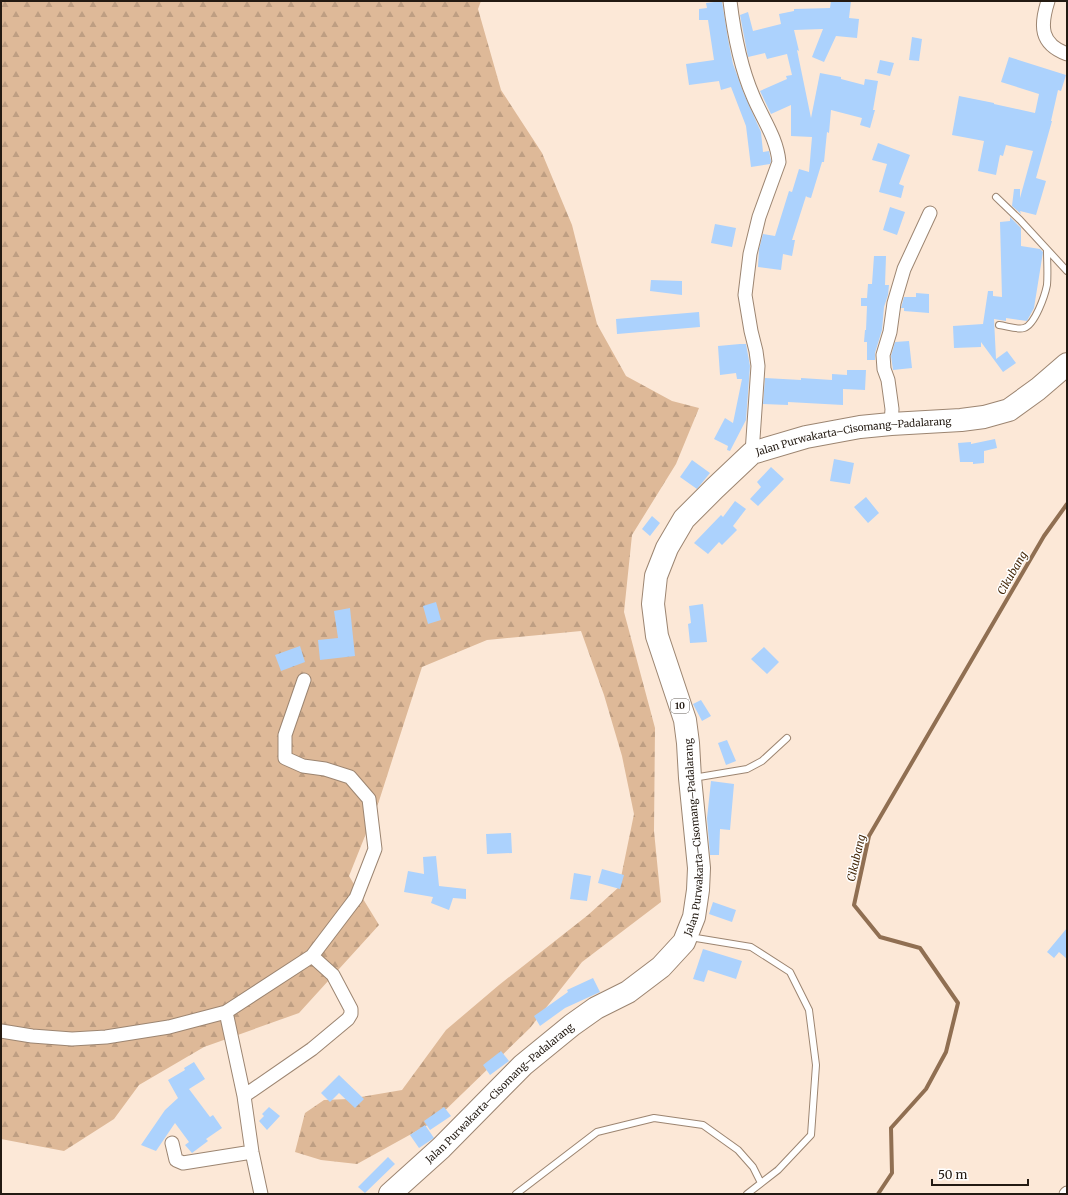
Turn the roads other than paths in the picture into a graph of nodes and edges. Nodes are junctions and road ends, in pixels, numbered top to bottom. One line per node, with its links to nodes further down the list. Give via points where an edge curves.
1 (730, 1): 11 (street, via 743,70 779,155 779,162 759,217 745,295 758,366)
2 (1048, 1): 3 (street, via 1043,16 1044,35 1056,50)
3 (1067, 54)
4 (996, 196): 6 (lane)
5 (930, 213): 10 (street, via 904,269 883,355)
6 (1047, 250): 7 (lane); 8 (lane, via 1047,284 1033,322 1023,328)
7 (1067, 271)
8 (999, 325)
9 (1067, 364): 10 (highway, Jalan Purwakarta–Cisomang–Padalarang / 10, via 1009,410 961,420)
10 (892, 424): 11 (highway, Jalan Purwakarta–Cisomang–Padalarang / 10, via 806,437)
11 (752, 453): 14 (highway, Jalan Purwakarta–Cisomang–Padalarang / 10, via 684,519 666,548 656,576 654,604 657,636 685,720)
12 (304, 680): 16 (street, via 285,735 285,758 303,766 350,777 369,799 375,849 356,898)
13 (788, 738): 14 (lane, via 762,761 747,769)
14 (690, 778): 15 (highway, Jalan Purwakarta–Cisomang–Padalarang / 10, via 698,890 694,918)
15 (686, 936): 22 (lane, via 751,947 790,972 809,1010 816,1064 810,1135 778,1170); 24 (highway, Jalan Purwakarta–Cisomang–Padalarang / 10, via 684,942 661,968 628,992 596,1008 523,1065 441,1148)
16 (312, 956): 17 (street); 19 (street, via 333,975 351,1009 351,1014 312,1049)
17 (226, 1012): 18 (street, via 169,1027 106,1037 72,1039); 19 (street)
18 (1, 1031)
19 (244, 1096): 21 (street)
20 (172, 1143): 21 (street, via 176,1160 183,1163)
21 (252, 1152): 23 (street)
22 (761, 1183): 25 (lane, via 753,1167 738,1150 703,1125 654,1118 597,1132); 26 (lane)
23 (261, 1194)
24 (390, 1194)
25 (516, 1194)
26 (747, 1194)

